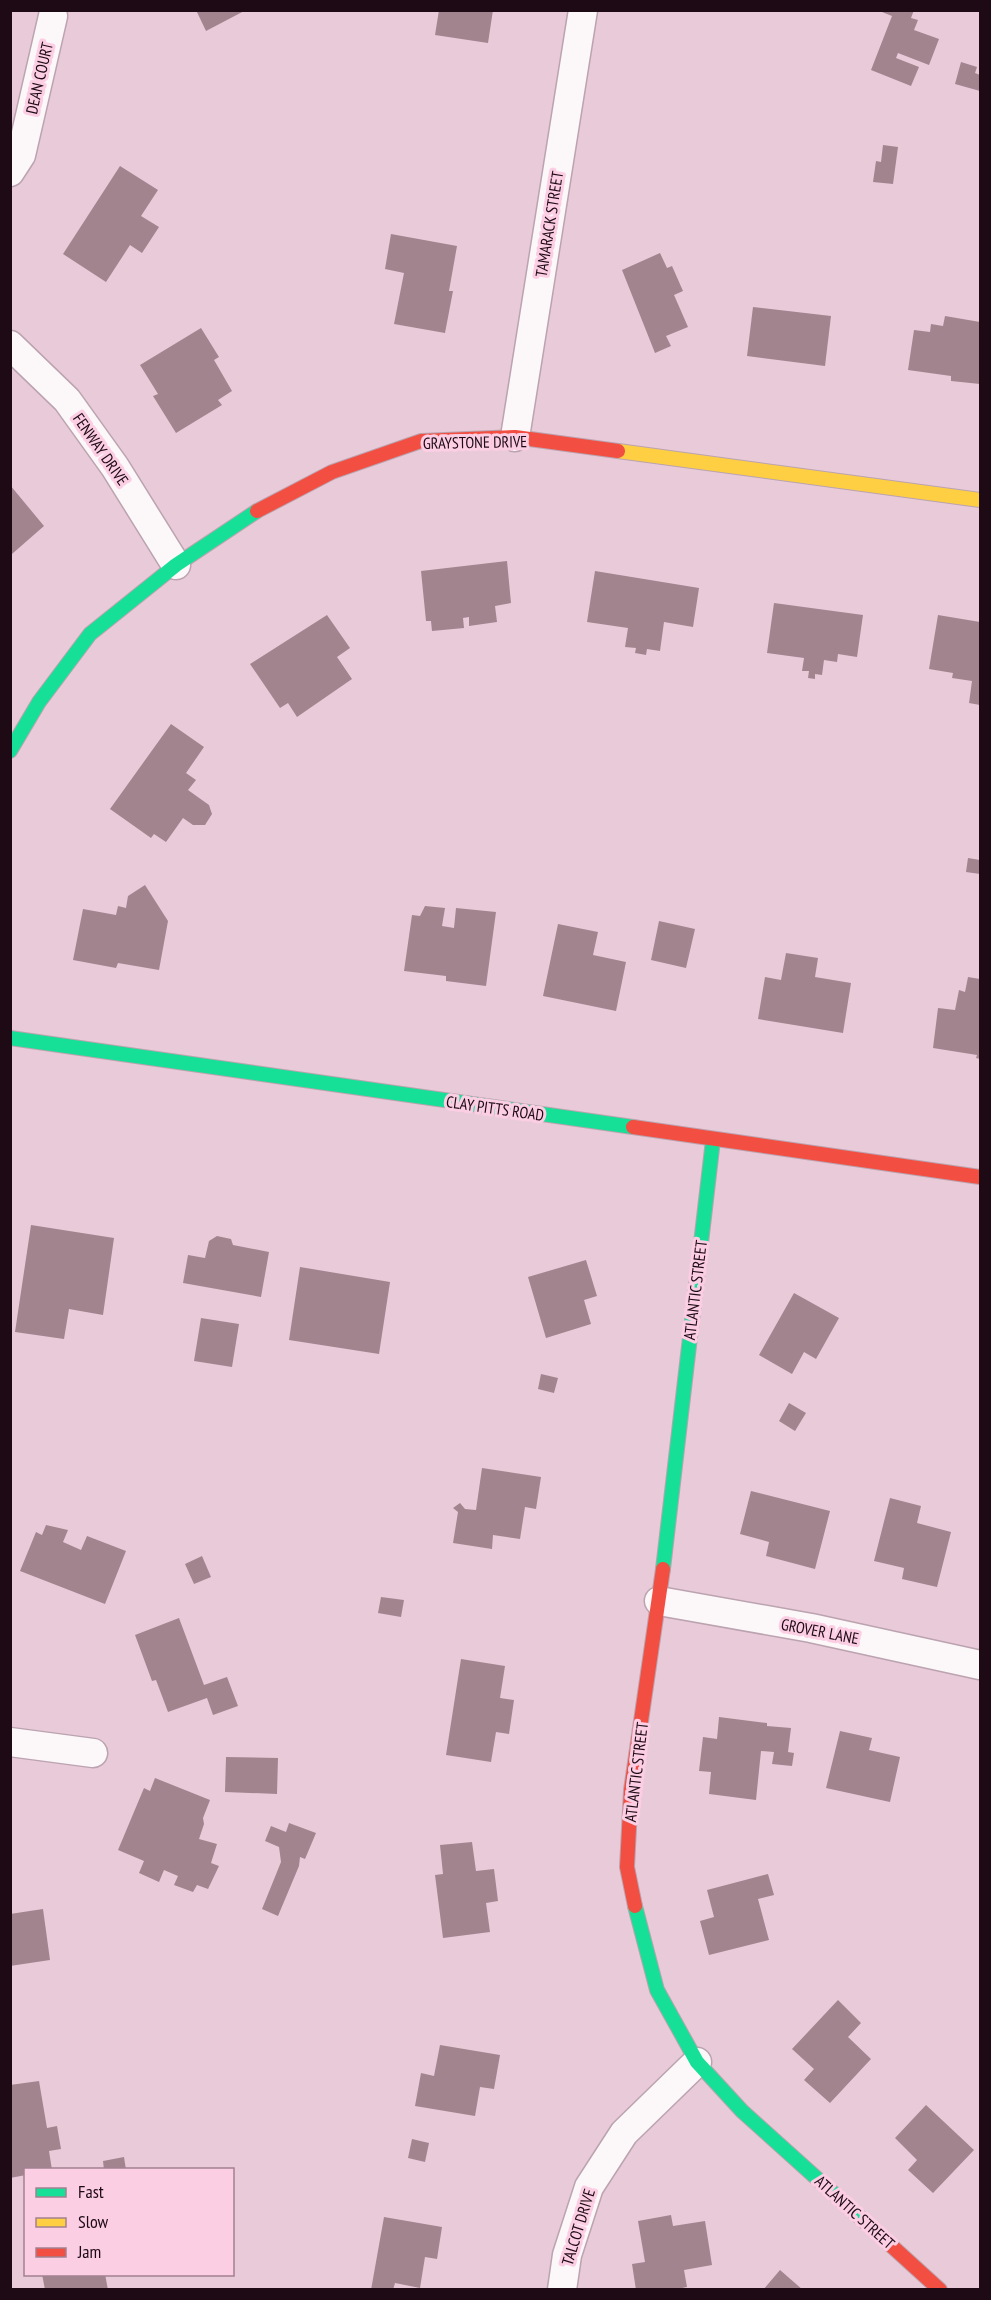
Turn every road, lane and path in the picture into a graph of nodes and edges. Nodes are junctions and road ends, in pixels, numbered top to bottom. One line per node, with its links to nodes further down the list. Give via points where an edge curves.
1 (583, 10): 5 (street, TAMARACK STREET)
2 (53, 16): 3 (street, DEAN COURT, via 21,155)
3 (10, 172)
4 (10, 345): 7 (street, FENWAY DRIVE, via 67,400 115,467)
5 (514, 437): 6 (street, GRAYSTONE DRIVE); 7 (street, GRAYSTONE DRIVE, via 421,441 332,472 256,512)
6 (981, 500)
7 (176, 565): 8 (street, GRAYSTONE DRIVE, via 90,634 39,702)
8 (10, 751)
9 (10, 1038): 10 (street, CLAY PITTS ROAD)
10 (713, 1140): 11 (street, CLAY PITTS ROAD); 12 (street, ATLANTIC STREET)
11 (981, 1178)
12 (659, 1601): 13 (street, GROVER LANE, via 811,1628); 16 (street, ATLANTIC STREET, via 631,1790 627,1868 657,1990)
13 (981, 1665)
14 (10, 1742): 15 (street)
15 (93, 1753)
16 (697, 2062): 17 (street, TALCOT DRIVE, via 624,2133 589,2187 567,2254); 18 (street, ATLANTIC STREET, via 742,2111)
17 (562, 2289)
18 (940, 2289)

